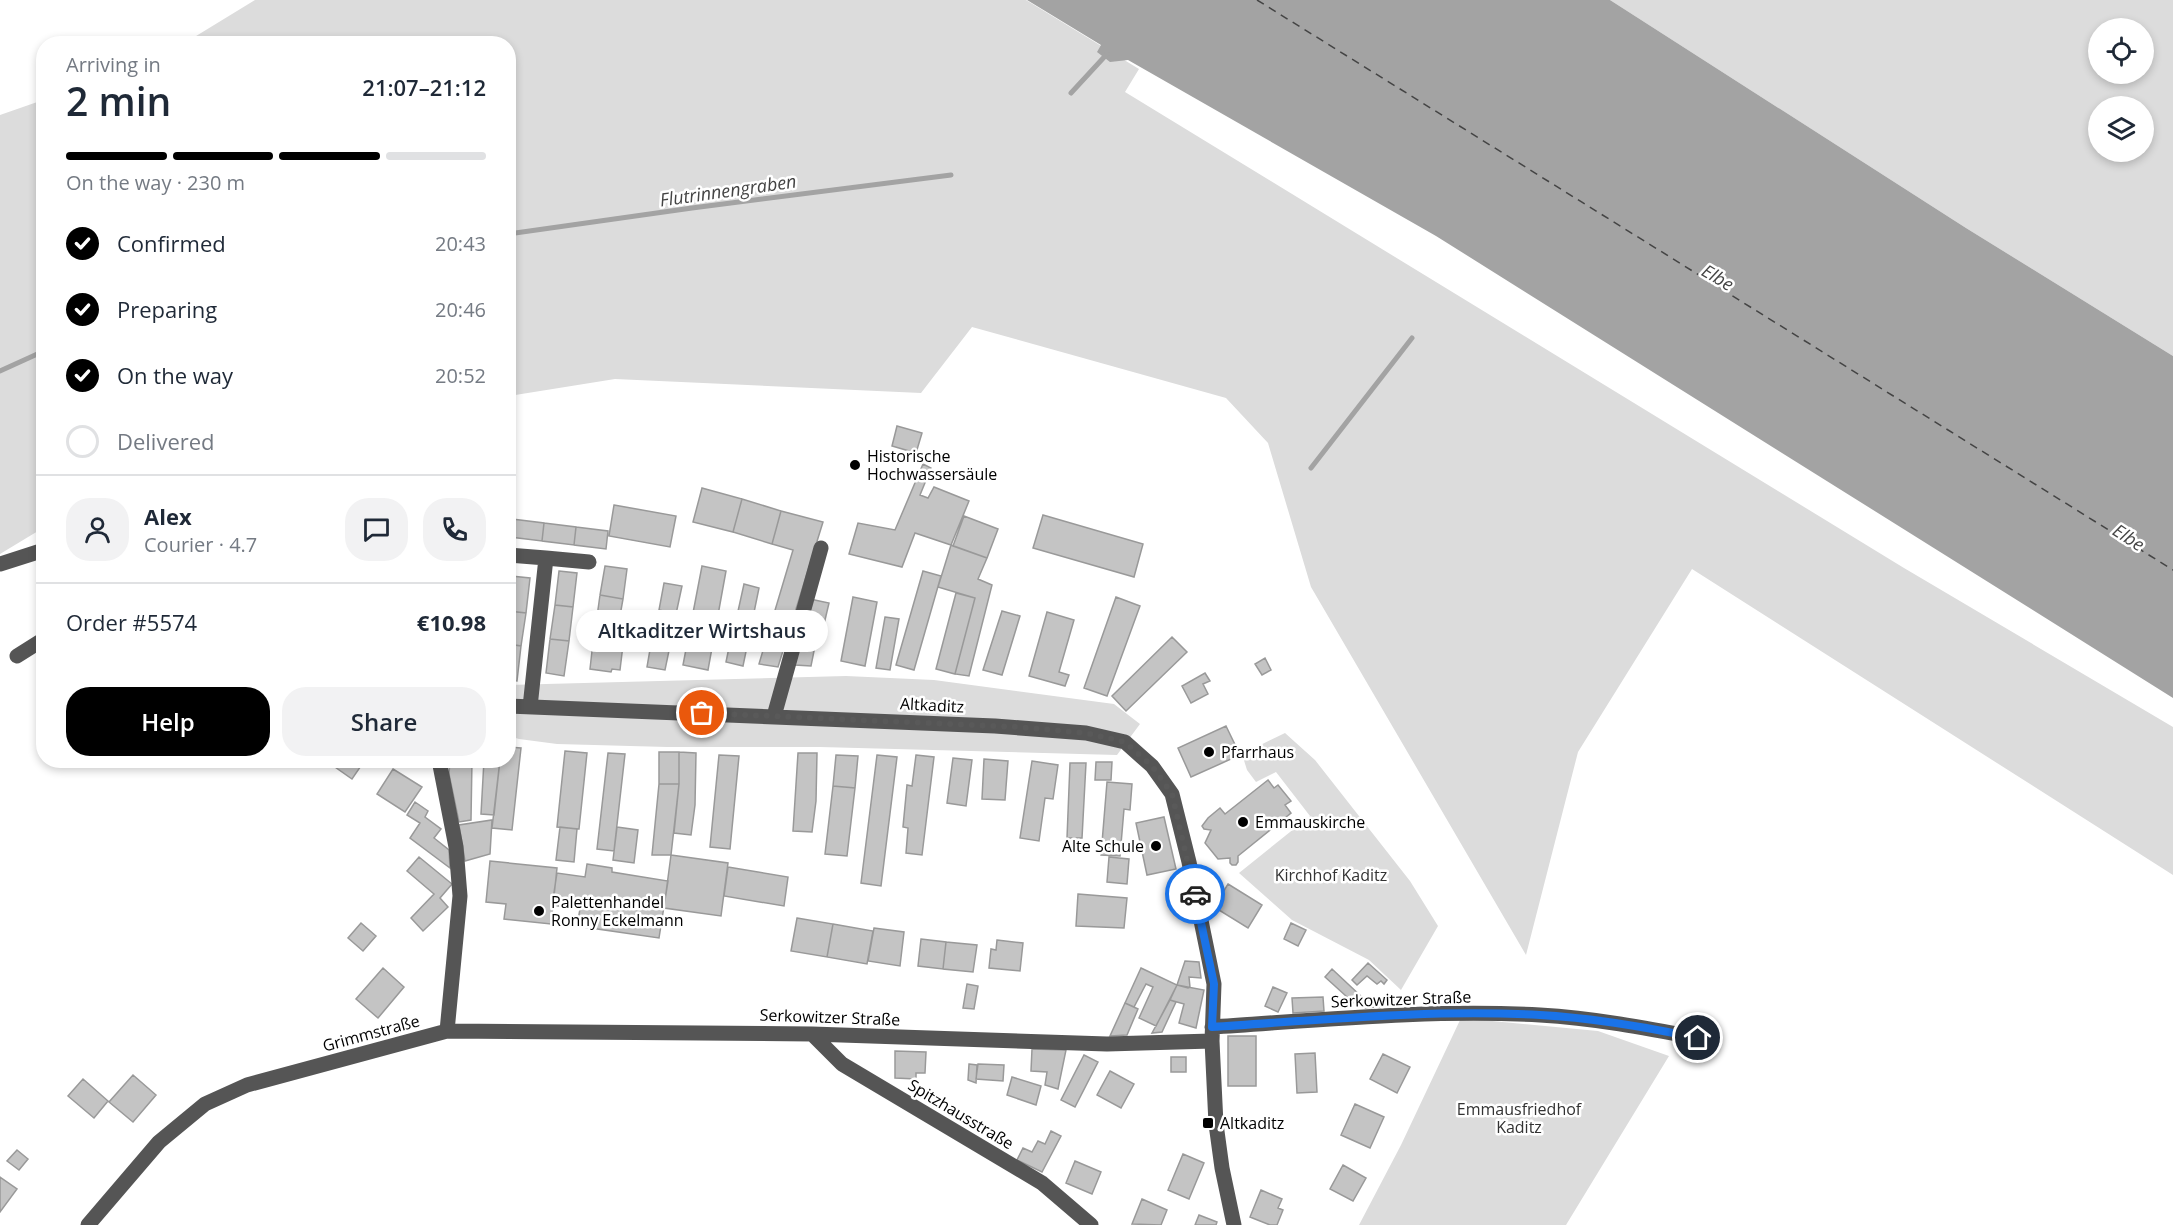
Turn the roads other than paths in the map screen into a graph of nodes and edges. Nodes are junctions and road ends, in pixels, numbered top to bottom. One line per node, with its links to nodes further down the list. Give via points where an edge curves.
1 (821, 548): 11 (street)
2 (36, 553): 6 (street)
3 (516, 556): 4 (street)
4 (546, 558): 5 (street); 10 (street)
5 (589, 562)
6 (0, 564)
7 (36, 644): 8 (street)
8 (17, 656)
9 (516, 706): 10 (street, Altkaditz)
10 (530, 707): 11 (street, Altkaditz)
11 (774, 716): 15 (street, Altkaditz, via 1018,727 1086,733 1125,742 1152,766 1172,794 1214,984)
12 (441, 768): 13 (street, via 456,847 460,896)
13 (447, 1031): 14 (street, Serkowitzer Straße); 17 (street, Grimmstraße, via 247,1085 205,1104 159,1142)
14 (812, 1034): 15 (street, Serkowitzer Straße, via 1107,1044); 18 (street, Spitzhausstraße, via 842,1064 1042,1183)
15 (1212, 1034): 16 (street, Serkowitzer Straße, via 1401,1015 1508,1014 1645,1027); 19 (street, via 1216,1124)
16 (1698, 1038)
17 (88, 1225)
18 (1091, 1225)
19 (1234, 1225)

